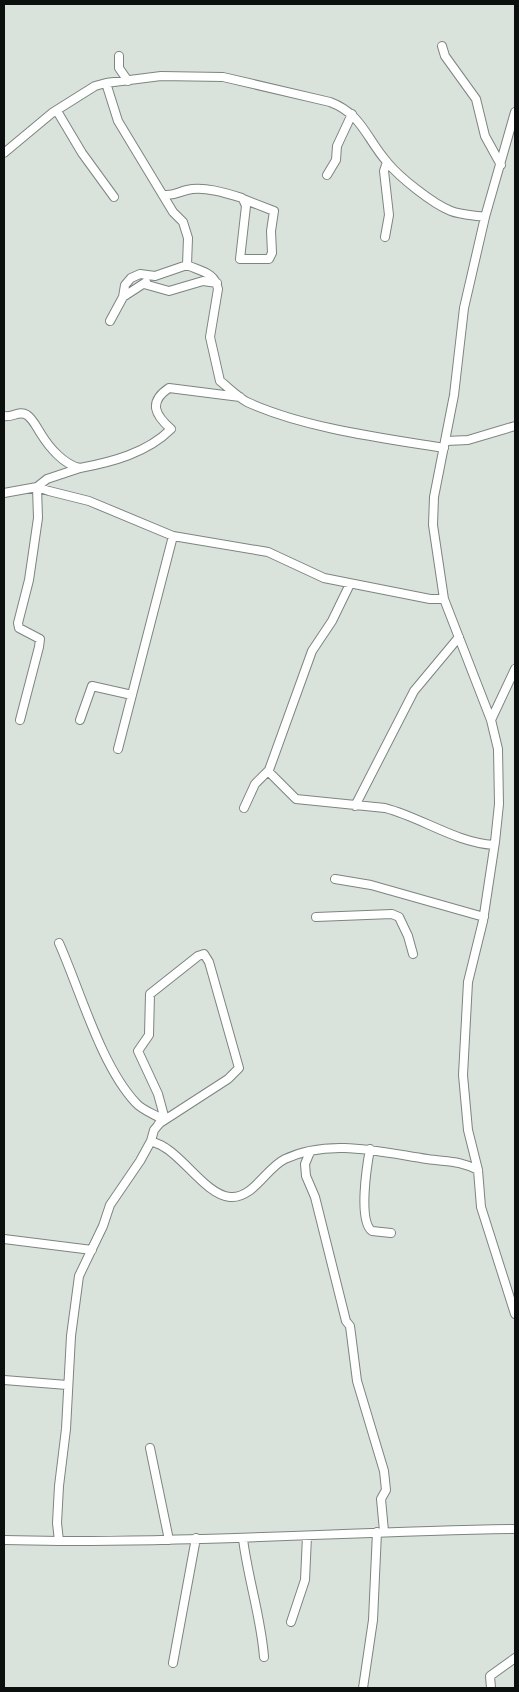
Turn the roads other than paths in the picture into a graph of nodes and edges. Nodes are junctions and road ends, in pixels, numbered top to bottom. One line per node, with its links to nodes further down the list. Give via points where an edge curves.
1 (442, 46): 10 (street, via 445,56 476,99 485,136)
2 (119, 56): 3 (street, via 119,68)
3 (128, 81): 4 (street); 7 (street, via 162,76 223,77 330,102)
4 (106, 84): 5 (street, via 82,94); 12 (street, via 118,121)
5 (57, 111): 8 (street, via 35,125); 13 (street)
6 (515, 112): 10 (street)
7 (352, 114): 9 (street); 11 (street, via 337,146 336,160)
8 (4, 154)
9 (386, 162): 15 (street, via 418,190 450,211); 16 (street, via 384,171 389,215)
10 (501, 165): 15 (street)
11 (327, 175)
12 (164, 195): 14 (street, via 202,189); 17 (street, via 182,222 188,238)
13 (114, 197)
14 (243, 199): 14 (street, via 246,206 240,259 269,259 274,211)
15 (485, 217): 28 (street, via 464,308)
16 (385, 237)
17 (187, 265): 18 (street); 19 (street, via 206,272)
18 (156, 276): 20 (street); 21 (street, via 140,274 131,278 125,285)
19 (217, 283): 20 (street, via 203,281 169,291); 23 (street, via 210,336)
20 (144, 284): 21 (street)
21 (123, 297): 22 (street)
22 (110, 321)
23 (220, 381): 24 (street); 25 (street)
24 (217, 395): 25 (street); 29 (street, via 170,388 157,399 156,406 161,420 171,429 164,437 124,457)
25 (241, 398): 28 (street, via 279,414 380,438)
26 (4, 416): 29 (street, via 20,412 27,415 46,442 64,460)
27 (515, 426): 28 (street)
28 (445, 444): 34 (street, via 434,497 433,524)
29 (80, 468): 30 (street, via 47,479)
30 (36, 488): 31 (street); 32 (street, via 88,502); 38 (street, via 38,518 29,580 18,624 19,628 40,639)
31 (4, 493)
32 (173, 536): 33 (street, via 268,552 315,575); 37 (street)
33 (350, 584): 34 (street); 42 (street, via 332,621 312,651 292,713)
34 (444, 599): 35 (street)
35 (459, 637): 40 (street); 43 (street, via 414,691)
36 (515, 669): 40 (street)
37 (132, 695): 39 (street, via 92,686); 41 (street)
38 (20, 720)
39 (80, 720)
40 (491, 720): 45 (street, via 499,765)
41 (118, 749)
42 (268, 771): 43 (street, via 296,799); 44 (street, via 252,789)
43 (355, 806): 45 (street, via 399,812 455,838)
44 (244, 808)
45 (494, 846): 47 (street)
46 (335, 879): 47 (street, via 371,885)
47 (484, 916): 55 (street, via 468,982 464,1054 468,1130)
48 (316, 917): 50 (street, via 392,914 399,917)
49 (59, 943): 51 (street, via 115,1072 137,1104)
50 (413, 954)
51 (160, 1122): 51 (street, via 228,1079 239,1068 204,954 150,994 149,1035 138,1051 158,1094 164,1116); 52 (street)
52 (150, 1140): 54 (street, via 165,1147 206,1186 228,1197 252,1188 282,1160); 58 (street, via 140,1162 110,1205)
53 (370, 1149): 54 (street, via 334,1148); 55 (street, via 429,1160 460,1161); 56 (street, via 364,1184 367,1225 372,1230)
54 (310, 1152): 64 (street, via 305,1164 306,1176 315,1197 346,1321 350,1326 358,1381 384,1471 386,1490 381,1499)
55 (478, 1170): 59 (street, via 481,1207)
56 (391, 1233)
57 (4, 1239): 58 (street)
58 (92, 1250): 61 (street, via 79,1276)
59 (515, 1314)
60 (4, 1380): 61 (street)
61 (67, 1385): 70 (street, via 58,1508)
62 (150, 1448): 69 (street)
63 (515, 1529): 64 (street)
64 (381, 1531): 65 (street); 75 (street)
65 (307, 1536): 67 (street); 71 (street, via 305,1580)
66 (196, 1538): 67 (street); 69 (street); 74 (street)
67 (243, 1539): 72 (street)
68 (4, 1540): 70 (street)
69 (169, 1540): 70 (street)
70 (59, 1541)
71 (291, 1622)
72 (264, 1657)
73 (515, 1658): 76 (street, via 490,1676)
74 (172, 1663)
75 (363, 1688)
76 (491, 1688)

